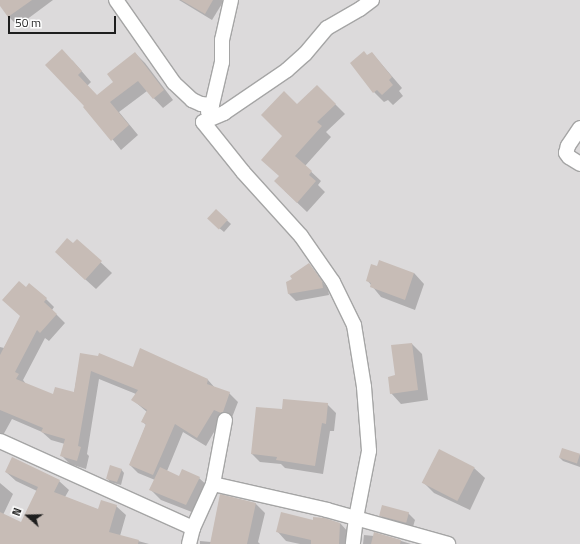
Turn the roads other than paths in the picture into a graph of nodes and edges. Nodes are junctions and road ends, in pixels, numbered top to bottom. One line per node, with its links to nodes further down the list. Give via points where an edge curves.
1 (116, 0): 4 (street, via 174,83 192,100)
2 (231, 0): 4 (street, via 222,40 222,62)
3 (372, 0): 5 (street, via 326,28 305,54 287,70 224,113)
4 (212, 105): 5 (street)
5 (203, 122): 11 (street, via 243,172 301,236 333,282 354,324 364,387 369,451)
6 (580, 128): 7 (street, via 566,153)
7 (580, 164)
8 (225, 420): 10 (street)
9 (0, 440): 12 (street)
10 (213, 484): 11 (street); 12 (street)
11 (356, 518): 14 (street); 15 (street)
12 (193, 528): 13 (street)
13 (189, 544)
14 (353, 544)
15 (448, 544)

